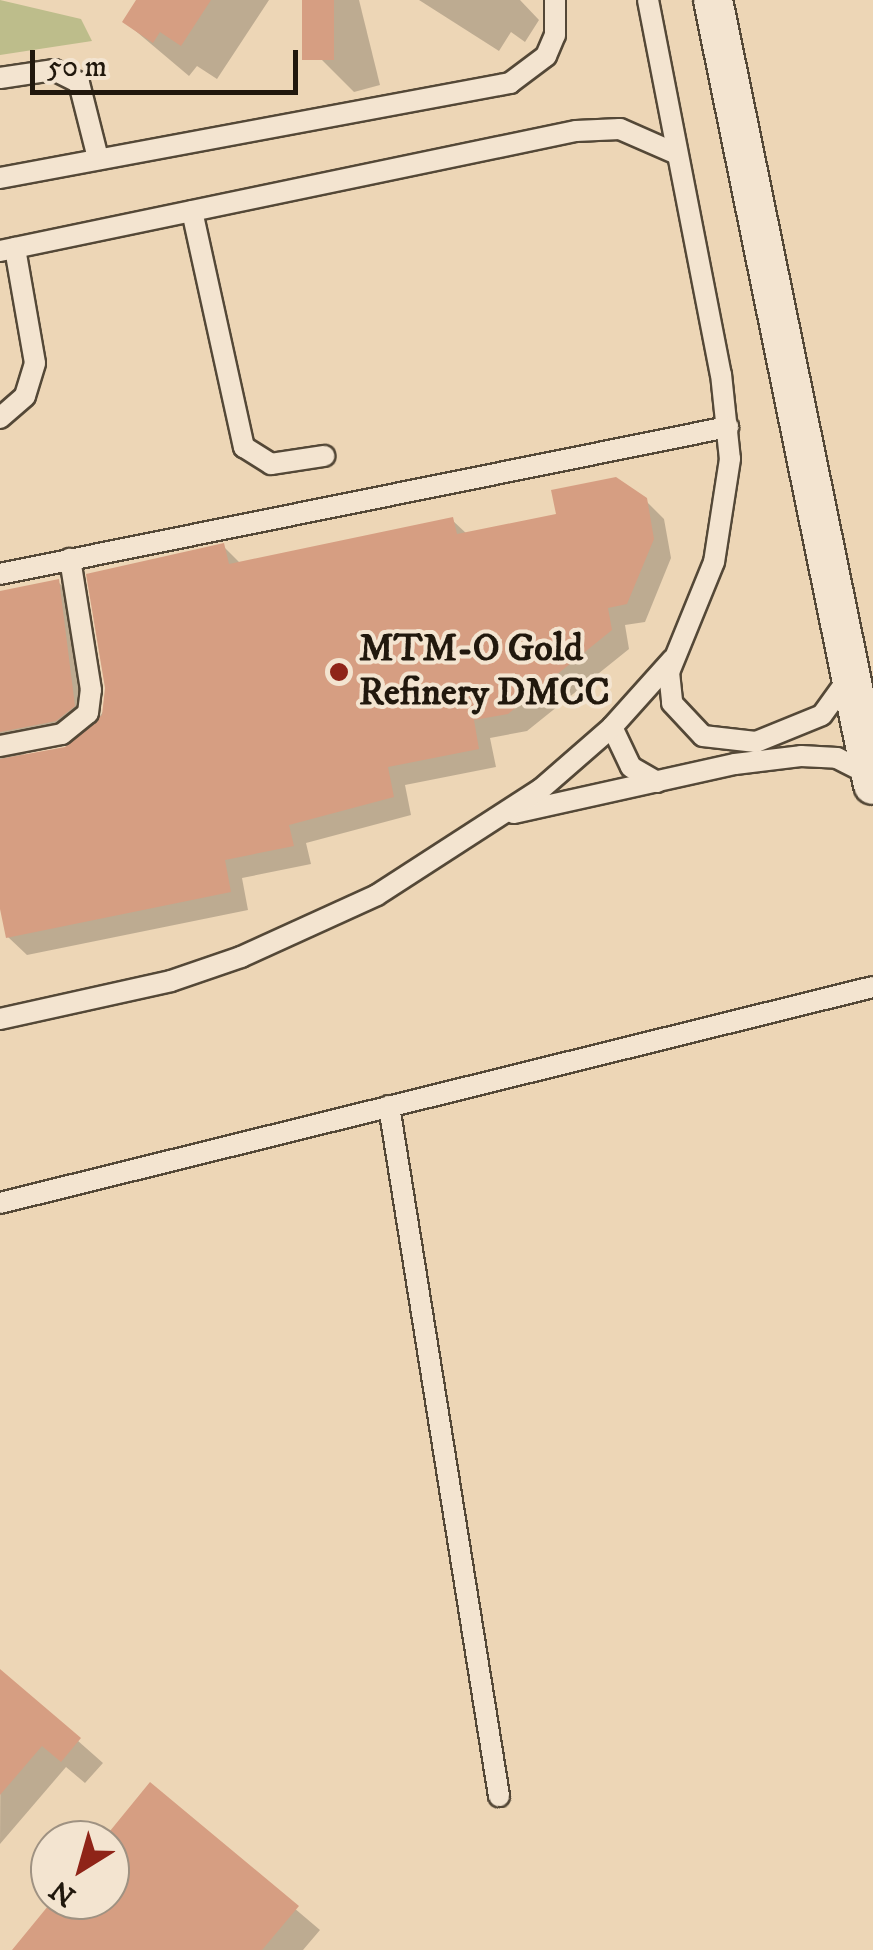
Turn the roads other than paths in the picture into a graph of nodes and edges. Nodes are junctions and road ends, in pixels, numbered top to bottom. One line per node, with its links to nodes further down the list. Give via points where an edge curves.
1 (555, 0): 6 (lane, via 555,35 546,56 510,83)
2 (648, 0): 5 (lane)
3 (713, 0): 16 (street)
4 (0, 78): 6 (lane, via 54,70 79,82)
5 (677, 154): 8 (lane, via 620,129 576,131); 11 (lane)
6 (98, 158): 7 (lane)
7 (0, 178)
8 (192, 211): 9 (lane); 12 (lane, via 244,447 271,464)
9 (7, 250): 10 (lane, via 35,363 24,396)
10 (0, 418)
11 (728, 427): 13 (lane); 15 (lane, via 727,494 714,562)
12 (324, 456)
13 (70, 559): 14 (lane); 18 (lane, via 92,690 88,713 62,734)
14 (0, 574)
15 (674, 658): 17 (lane); 19 (lane, via 668,688 679,716 719,741)
16 (850, 674): 19 (lane, via 822,715); 20 (street)
17 (612, 727): 21 (lane, via 631,767); 22 (lane)
18 (0, 746)
19 (758, 751): 20 (lane, via 819,755); 21 (lane)
20 (872, 780)
21 (657, 782): 22 (lane)
22 (502, 816): 24 (lane, via 377,895 241,957)
23 (873, 987): 25 (lane)
24 (0, 1019)
25 (389, 1106): 26 (lane); 27 (lane)
26 (0, 1203)
27 (500, 1796)

